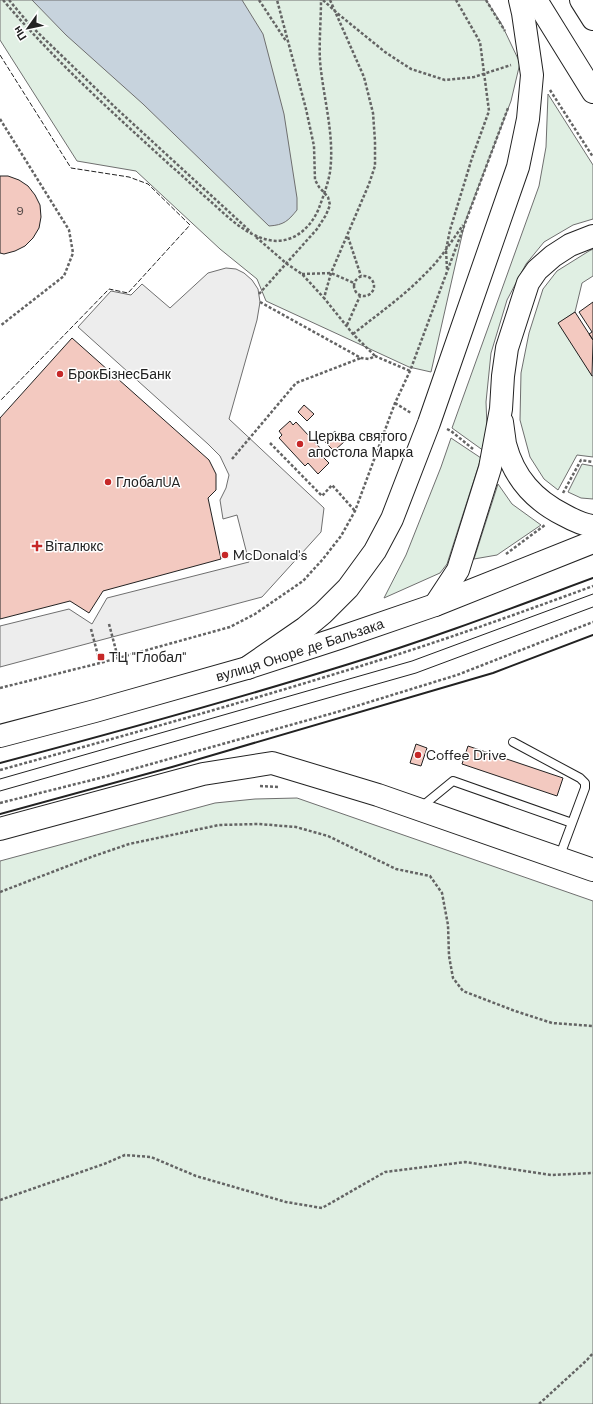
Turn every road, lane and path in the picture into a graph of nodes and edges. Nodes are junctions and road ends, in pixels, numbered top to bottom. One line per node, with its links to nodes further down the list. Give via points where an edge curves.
1 (3, 0): 24 (path, via 28,29 119,118 233,222)
2 (9, 0): 24 (path, via 30,25 118,110)
3 (259, 0): 15 (path)
4 (277, 0): 15 (path)
5 (322, 0): 12 (path); 22 (path, via 320,60 331,156 330,172)
6 (330, 0): 12 (path)
7 (456, 0): 17 (path, via 480,42)
8 (486, 0): 14 (path)
9 (520, 0): 16 (street)
10 (536, 0): 18 (street)
11 (581, 0): 13 (street)
12 (337, 13): 17 (path, via 384,52 411,69 445,80 474,77); 25 (path, via 364,77 373,113 375,141 375,166)
13 (593, 19)
14 (507, 36)
15 (288, 44): 22 (path, via 314,146 315,180)
16 (526, 69): 17 (path); 21 (path, via 546,84); 59 (street, via 528,120 518,167 429,423 392,519 376,551 348,588 305,628)
17 (485, 73): 27 (path, via 489,111 472,158)
18 (593, 92)
19 (511, 101): 23 (path)
20 (0, 119): 39 (path, via 69,230 73,253 64,276)
21 (593, 157)
22 (324, 192): 24 (path, via 311,221 299,234 280,241); 28 (path, via 330,205 326,215)
23 (466, 222): 27 (path); 29 (path)
24 (255, 235): 28 (path)
25 (348, 236): 30 (path); 32 (path)
26 (593, 236): 44 (street, via 570,245 553,256 537,270 528,283 507,348)
27 (446, 250): 29 (path); 40 (path, via 414,286)
28 (286, 264): 31 (path); 34 (path)
29 (447, 272): 43 (path)
30 (331, 273): 31 (path); 33 (path); 36 (path)
31 (302, 274): 36 (path)
32 (361, 276): 33 (path); 35 (path, via 371,279 375,285 370,295)
33 (354, 283): 35 (path, via 355,292)
34 (259, 294)
35 (360, 296): 38 (path)
36 (324, 298): 38 (path)
37 (260, 302): 42 (path)
38 (347, 325): 40 (path)
39 (0, 326)
40 (354, 334): 41 (path)
41 (375, 356): 42 (path, via 369,359); 43 (path)
42 (361, 358): 46 (path, via 296,383)
43 (410, 372): 49 (path)
44 (500, 409): 50 (street, via 505,444 516,472 531,493 552,510); 53 (street, via 490,468 458,570)
45 (270, 444): 49 (path, via 322,496 332,485)
46 (232, 458)
47 (593, 462): 48 (path, via 581,460)
48 (561, 495)
49 (355, 511): 57 (path, via 341,536 318,565 302,581 255,614 230,627)
50 (593, 526)
51 (593, 542): 53 (street, вулиця Оноре де Бальзака)
52 (593, 586): 63 (path, via 499,621 385,658 155,728)
53 (435, 605): 59 (street, вулиця Оноре де Бальзака)
54 (593, 622): 66 (path, via 457,675 108,776)
55 (109, 624): 57 (path)
56 (91, 629): 58 (path)
57 (118, 658): 58 (path)
58 (100, 663): 60 (path)
59 (247, 668): 61 (street, вулиця Оноре де Бальзака)
60 (0, 688)
61 (0, 736)
62 (513, 742): 68 (lane, via 583,780 585,788)
63 (0, 770)
64 (258, 786): 65 (path)
65 (286, 787)
66 (0, 803)
67 (419, 808): 68 (lane, via 453,781); 69 (street, via 272,763 203,774); 70 (street)
68 (572, 823): 70 (lane)
69 (0, 829)
70 (559, 858): 71 (street)
71 (593, 870)
72 (0, 892): 73 (path, via 130,844 219,825 259,824 296,828 328,836 396,870 430,876 442,892 453,978 463,991 552,1023)
73 (593, 1026)
74 (593, 1173): 75 (path, via 551,1175 465,1162 385,1172 322,1208 286,1202 196,1176 151,1157 125,1155)
75 (0, 1200)
76 (593, 1353): 77 (path)
77 (539, 1404)

